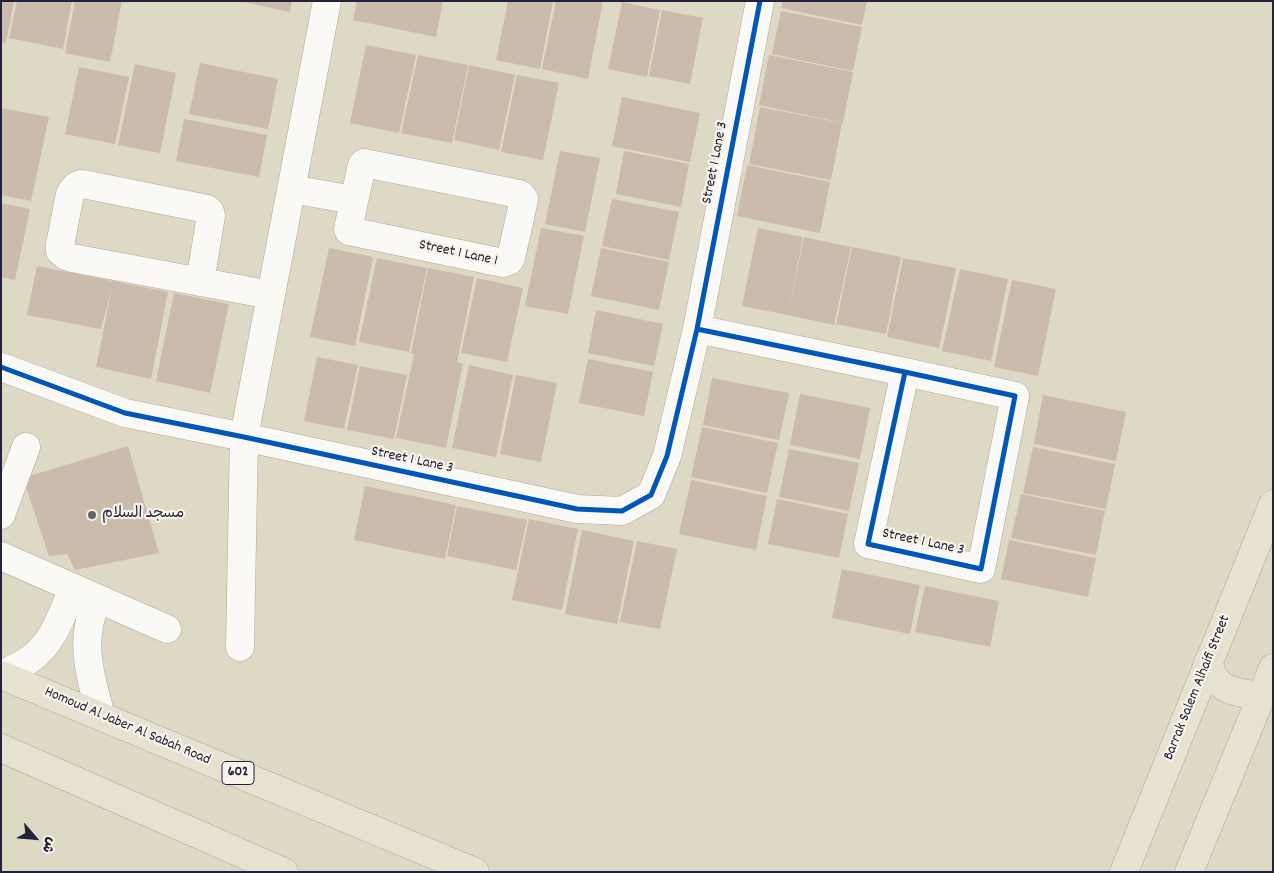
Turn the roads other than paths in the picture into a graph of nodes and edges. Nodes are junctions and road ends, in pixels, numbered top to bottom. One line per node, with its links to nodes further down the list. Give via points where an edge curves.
1 (327, 1): 3 (street)
2 (760, 1): 7 (street, Street 1 Lane 3)
3 (291, 189): 4 (street); 6 (street)
4 (354, 200): 4 (street, Street 1 Lane 1, via 364,162 516,192 524,199 511,258 503,263 350,231)
5 (200, 282): 5 (street, via 66,256 60,245 74,186 83,184 207,209 211,216); 6 (street)
6 (271, 295): 10 (street)
7 (697, 329): 9 (street, Street 1 Lane 3); 10 (street, Street 1 Lane 3, via 668,456 651,495 622,511 577,509)
8 (1, 367): 10 (street, Street 1 Lane 3, via 125,414)
9 (906, 372): 9 (street, Street 1 Lane 3, via 1015,396 981,569 868,544)
10 (244, 437): 18 (street)
11 (26, 447): 13 (street)
12 (1273, 504): 19 (main road, Barrak Salem Alhaifi Street)
13 (1, 515)
14 (1, 556): 15 (street)
15 (73, 588): 16 (street); 21 (street, via 48,643 30,660)
16 (98, 599): 17 (street); 23 (street, via 90,620 87,649)
17 (167, 629)
18 (240, 647)
19 (1208, 662): 22 (main road, via 1220,685); 27 (main road, Barrak Salem Alhaifi Street)
20 (1273, 668): 22 (main road)
21 (1, 675): 23 (main road, Homoud Al Jaber Al Sabah Road / 602)
22 (1261, 696): 28 (main road)
23 (101, 716): 26 (main road, Homoud Al Jaber Al Sabah Road / 602)
24 (1, 748): 25 (main road)
25 (284, 872)
26 (475, 872)
27 (1124, 872)
28 (1189, 872)

